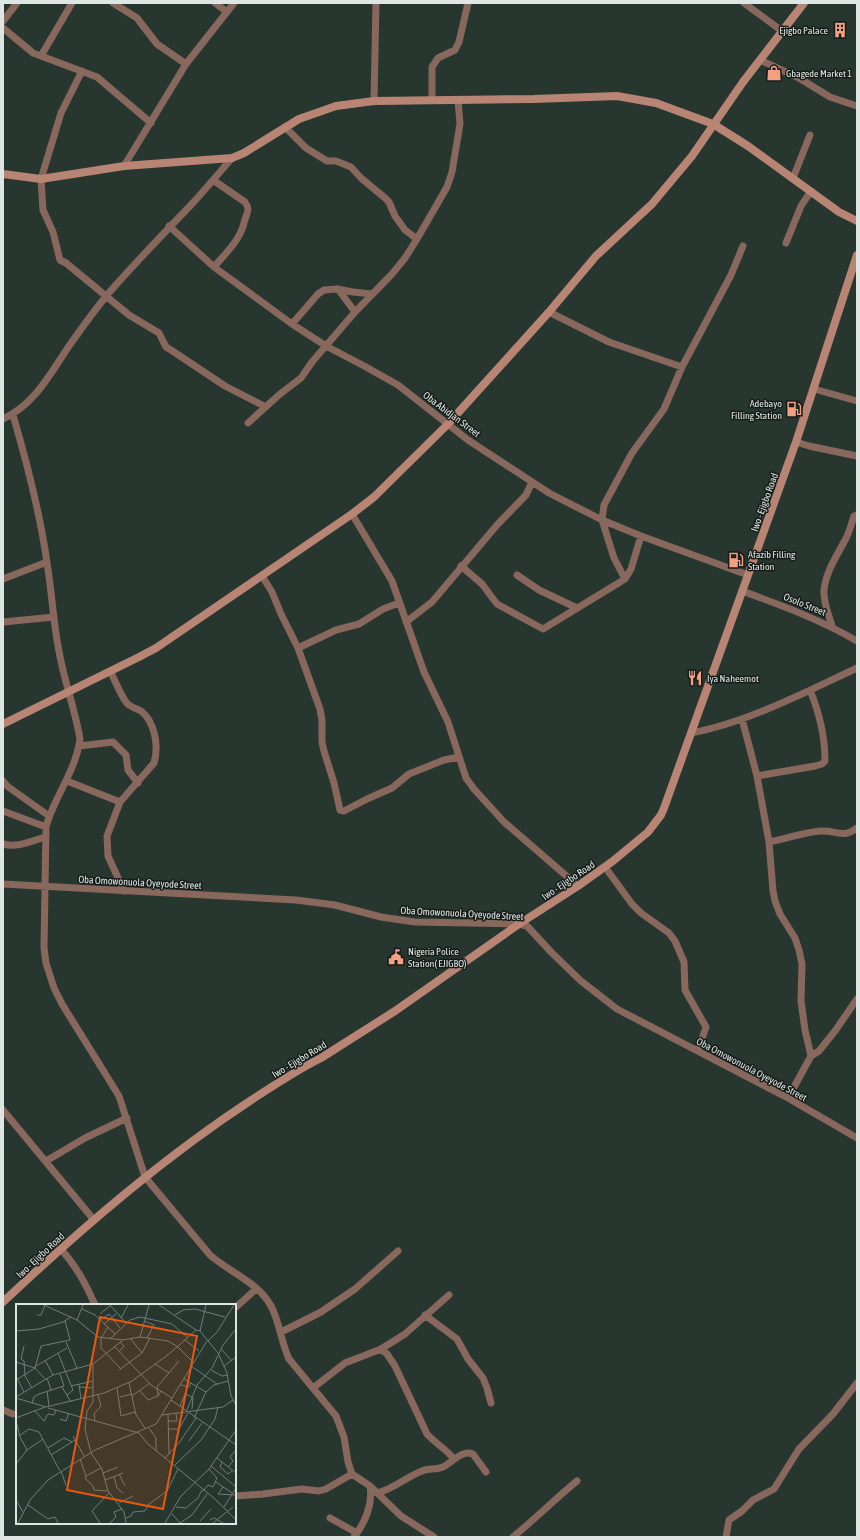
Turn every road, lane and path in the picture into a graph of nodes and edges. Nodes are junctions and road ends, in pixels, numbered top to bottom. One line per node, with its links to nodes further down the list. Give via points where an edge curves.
1 (17, 3): 11 (street)
2 (72, 3): 14 (street)
3 (113, 3): 16 (street, via 137,18 157,44)
4 (215, 3): 10 (street)
5 (234, 3): 10 (street)
6 (376, 3): 20 (street)
7 (468, 3): 18 (street, via 455,50 438,58 432,67)
8 (744, 3): 13 (street)
9 (804, 3): 13 (main road)
10 (227, 12): 16 (street)
11 (3, 21)
12 (3, 28): 14 (street, via 33,53)
13 (782, 31): 15 (main road)
14 (41, 56): 17 (street)
15 (760, 60): 21 (street, via 799,78 830,97); 23 (main road)
16 (186, 64): 22 (street)
17 (82, 71): 22 (street, via 98,78); 32 (street, via 61,113)
18 (432, 100): 19 (main road); 20 (main road)
19 (458, 100): 23 (main road, via 617,96 656,103); 37 (street, via 460,124 452,172 447,187)
20 (374, 101): 24 (main road, via 324,110)
21 (857, 106)
22 (151, 123): 28 (street)
23 (713, 124): 31 (main road); 47 (main road, via 692,156 652,204 596,256)
24 (285, 127): 26 (main road); 37 (street, via 306,148 327,161 336,161 351,167 389,202 405,230)
25 (810, 135): 31 (street)
26 (232, 158): 27 (main road); 29 (street)
27 (213, 160): 28 (main road); 29 (street)
28 (124, 166): 32 (main road)
29 (220, 171): 33 (street)
30 (3, 174): 32 (main road)
31 (793, 178): 34 (main road)
32 (41, 179): 45 (street, via 43,210 53,232 60,260)
33 (213, 180): 36 (street); 42 (street, via 245,202 249,211 242,233)
34 (811, 191): 35 (main road, via 839,212); 38 (street, via 801,206)
35 (857, 221)
36 (169, 226): 42 (street, Oba Abidjan Street); 45 (street)
37 (417, 239): 44 (street, via 405,258)
38 (786, 242)
39 (743, 246): 50 (street, via 731,275)
40 (857, 255): 41 (main road, Iwo - Ejigbo Road)
41 (856, 265): 51 (main road, Iwo - Ejigbo Road)
42 (214, 268): 48 (street, Oba Abidjan Street)
43 (337, 289): 44 (street); 46 (street); 48 (street, via 324,290 318,294)
44 (372, 294): 46 (street)
45 (106, 296): 53 (street, via 129,315 159,333 166,347 225,386); 54 (street, via 40,390)
46 (355, 312): 49 (street)
47 (549, 312): 50 (street, via 609,342); 57 (main road)
48 (292, 324): 49 (street, Oba Abidjan Street)
49 (326, 346): 53 (street, via 301,378); 57 (street, Oba Abidjan Street, via 398,385)
50 (682, 367): 63 (street, via 664,409 632,453 604,505)
51 (814, 389): 52 (street); 58 (main road, Iwo - Ejigbo Road)
52 (857, 401)
53 (266, 407): 56 (street)
54 (13, 414): 55 (street); 65 (street, via 31,477)
55 (3, 419)
56 (248, 423)
57 (447, 425): 60 (street, Oba Abidjan Street); 61 (main road, via 374,497)
58 (796, 442): 59 (street); 67 (main road, Iwo - Ejigbo Road)
59 (857, 456)
60 (532, 482): 63 (street, Oba Abidjan Street); 66 (street, via 526,495)
61 (352, 514): 69 (main road); 73 (street, via 392,581)
62 (857, 514): 78 (street, via 835,557 824,591)
63 (602, 520): 64 (street, Oba Abidjan Street); 71 (street, via 614,558)
64 (641, 536): 67 (street, Oba Abidjan Street); 71 (street, via 631,569)
65 (47, 562): 70 (street); 75 (street)
66 (461, 566): 74 (street, via 482,584 496,604 540,629 546,628); 77 (street, via 432,602)
67 (748, 574): 72 (main road, Iwo - Ejigbo Road)
68 (516, 575): 74 (street, via 539,590)
69 (262, 576): 80 (street); 82 (main road, via 150,651)
70 (3, 579)
71 (625, 579): 74 (street)
72 (742, 591): 78 (street, Osolo Street); 87 (main road, Iwo - Ejigbo Road)
73 (399, 603): 77 (street); 80 (street, via 383,609 359,624 336,630)
74 (577, 608)
75 (54, 617): 76 (street); 84 (street, via 66,683)
76 (3, 622)
77 (406, 622): 89 (street, via 424,672 448,722)
78 (832, 626): 79 (street, Osolo Street)
79 (857, 641)
80 (298, 648): 89 (street, via 320,709 322,742 340,810 344,811 392,788 409,774)
81 (857, 668): 83 (street)
82 (110, 671): 84 (main road); 92 (street, via 125,701 149,718 155,737 154,763)
83 (810, 690): 85 (street); 90 (street, via 821,727 825,761 815,766)
84 (70, 692): 86 (main road); 88 (street)
85 (742, 719): 87 (street, via 714,729); 90 (street)
86 (3, 724)
87 (691, 733): 103 (main road, Iwo - Ejigbo Road, via 661,815 643,836)
88 (79, 746): 91 (street); 92 (street, via 113,742 126,755 128,770)
89 (459, 757): 105 (street, via 466,778 504,822)
90 (757, 776): 101 (street)
91 (67, 781): 95 (street); 97 (street)
92 (138, 782): 95 (street)
93 (5, 783): 94 (street); 97 (street)
94 (3, 793)
95 (120, 802): 107 (street, via 107,836 107,852)
96 (3, 811): 98 (street)
97 (49, 816): 98 (street)
98 (46, 826): 100 (street)
99 (857, 828): 101 (street, via 845,834 821,831)
100 (45, 837): 102 (street, via 19,845); 106 (street)
101 (769, 842): 111 (street, via 775,901 795,938 802,964 801,1001)
102 (3, 844)
103 (605, 867): 105 (main road, Iwo - Ejigbo Road); 110 (street, via 632,904 675,941 684,962 685,990 706,1027)
104 (3, 884): 106 (street, Oba Omowonuola Oyeyode Street)
105 (578, 886): 108 (main road, Iwo - Ejigbo Road)
106 (45, 888): 107 (street, Oba Omowonuola Oyeyode Street); 114 (street, via 44,948 49,973 62,1004 115,1089)
107 (124, 891): 108 (street, Oba Omowonuola Oyeyode Street, via 296,900 335,905 381,917 415,922)
108 (519, 924): 110 (street, Oba Omowonuola Oyeyode Street, via 527,926 581,981 617,1009); 117 (main road, Iwo - Ejigbo Road, via 395,1011 208,1128)
109 (857, 999): 111 (street, via 819,1051)
110 (698, 1051): 112 (street, Oba Omowonuola Oyeyode Street)
111 (811, 1056): 112 (street)
112 (788, 1098): 115 (street, Oba Omowonuola Oyeyode Street)
113 (3, 1110): 116 (street)
114 (127, 1118): 116 (street, via 85,1138); 117 (street)
115 (857, 1138)
116 (46, 1161): 118 (street)
117 (145, 1177): 118 (main road, Iwo - Ejigbo Road); 121 (street, via 210,1255)
118 (94, 1220): 119 (main road, Iwo - Ejigbo Road)
119 (61, 1249): 123 (main road, Iwo - Ejigbo Road); 124 (street, via 79,1272)
120 (398, 1251): 127 (street, via 355,1289 320,1312)
121 (256, 1289): 125 (street); 127 (street, via 271,1306)
122 (449, 1295): 126 (street)
123 (3, 1302)
124 (95, 1304)
125 (236, 1307)
126 (425, 1315): 128 (street, via 405,1334); 131 (street, via 456,1338 483,1378)
127 (282, 1332): 130 (street, via 289,1358)
128 (381, 1349): 130 (street, via 345,1363); 134 (street, via 395,1366 427,1434)
129 (857, 1383): 145 (street, via 833,1414 799,1449 774,1489 753,1500 729,1520)
130 (313, 1388): 136 (street, via 339,1422)
131 (491, 1403)
132 (3, 1410): 133 (street)
133 (13, 1414)
134 (454, 1459): 135 (street, via 470,1453); 139 (street, via 443,1467 420,1471 386,1491)
135 (486, 1472)
136 (352, 1474): 138 (street); 140 (street, via 326,1490 302,1489)
137 (577, 1482): 144 (street)
138 (370, 1486): 139 (street); 142 (street, via 371,1502)
139 (377, 1493): 143 (street, via 401,1516)
140 (236, 1496)
141 (330, 1518): 142 (street)
142 (356, 1535)
143 (434, 1537)
144 (513, 1537)
145 (726, 1537)

